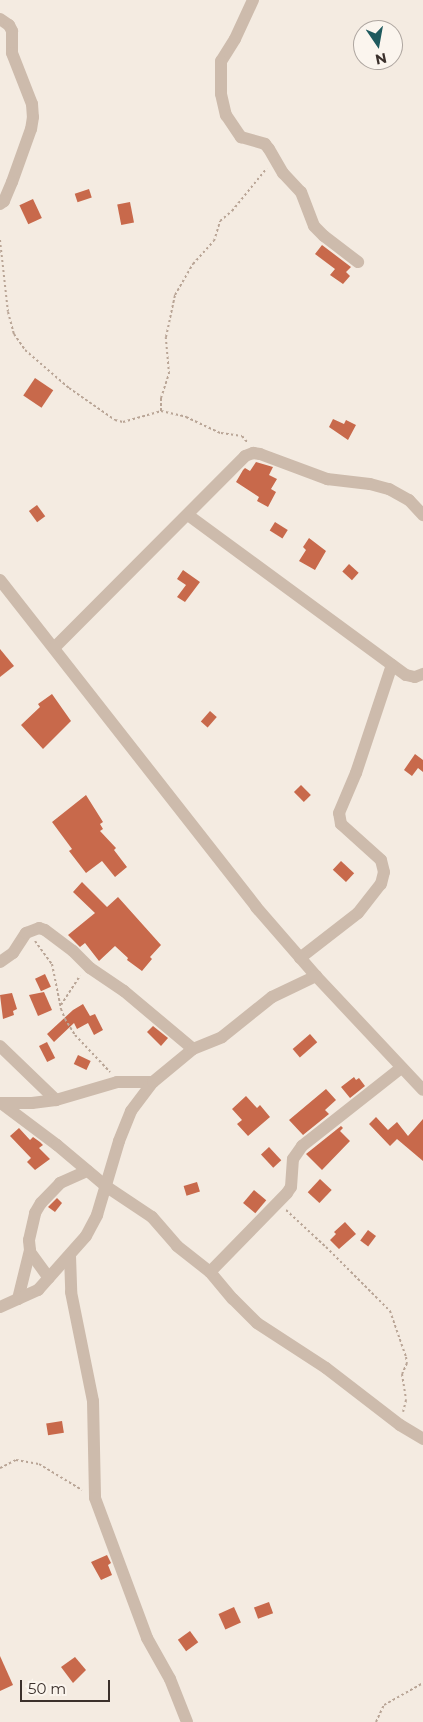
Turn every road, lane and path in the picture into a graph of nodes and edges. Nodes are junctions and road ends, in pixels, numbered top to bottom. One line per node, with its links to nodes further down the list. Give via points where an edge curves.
1 (253, 0): 3 (street, via 221,61 221,94 226,115 242,137 265,144)
2 (0, 19): 4 (street, via 12,32 12,53 32,104 33,117 15,175)
3 (275, 159): 6 (street, via 283,174 301,192 314,226); 7 (path, via 220,221 214,240 193,264 175,295 166,337 169,374)
4 (0, 204)
5 (0, 240): 7 (path, via 8,312 14,334 25,350 69,388 115,420 123,422)
6 (358, 262)
7 (160, 411): 8 (path, via 186,417 220,433 242,436)
8 (260, 454): 9 (street, via 246,456); 10 (street, via 327,479 389,489 409,500)
9 (188, 515): 12 (street); 13 (street)
10 (423, 515)
11 (1, 585): 12 (street)
12 (54, 648): 16 (street, via 212,853)
13 (392, 665): 14 (street, via 406,675 415,677); 16 (street, via 356,773 339,813 341,824 380,860 384,872 381,884 358,913)
14 (423, 674)
15 (26, 933): 17 (street, via 13,952); 18 (street, via 39,928 45,930); 20 (path, via 52,964)
16 (300, 958): 19 (street)
17 (0, 962)
18 (88, 967): 20 (path); 22 (street, via 124,990)
19 (316, 976): 22 (street, via 272,997 222,1038); 23 (street)
20 (60, 1006): 24 (path, via 74,1035)
21 (0, 1046): 27 (street)
22 (193, 1049): 25 (street)
23 (401, 1068): 26 (street); 31 (street, via 302,1146 293,1159 291,1187)
24 (117, 1082): 25 (street); 27 (street)
25 (153, 1082): 30 (street, via 131,1111)
26 (423, 1090)
27 (56, 1100): 28 (street)
28 (0, 1103): 29 (street)
29 (87, 1170): 30 (street); 32 (street, via 60,1183 41,1203 32,1225)
30 (106, 1188): 33 (street, via 86,1236); 34 (street, via 144,1211 177,1246)
31 (277, 1202): 34 (street); 38 (path, via 390,1311 407,1363 402,1374 406,1400)
32 (30, 1252): 35 (street); 36 (street)
33 (70, 1256): 35 (street); 41 (street, via 71,1292 93,1401)
34 (210, 1272): 38 (street, via 257,1322 326,1368)
35 (49, 1278): 36 (street, via 38,1290)
36 (18, 1299): 37 (street)
37 (0, 1307)
38 (400, 1425): 39 (street)
39 (423, 1439)
40 (0, 1468): 41 (path, via 16,1460 40,1464)
41 (95, 1498): 43 (street, via 147,1638 170,1679)
42 (423, 1683): 44 (path, via 384,1705)
43 (187, 1722)
44 (376, 1722)

